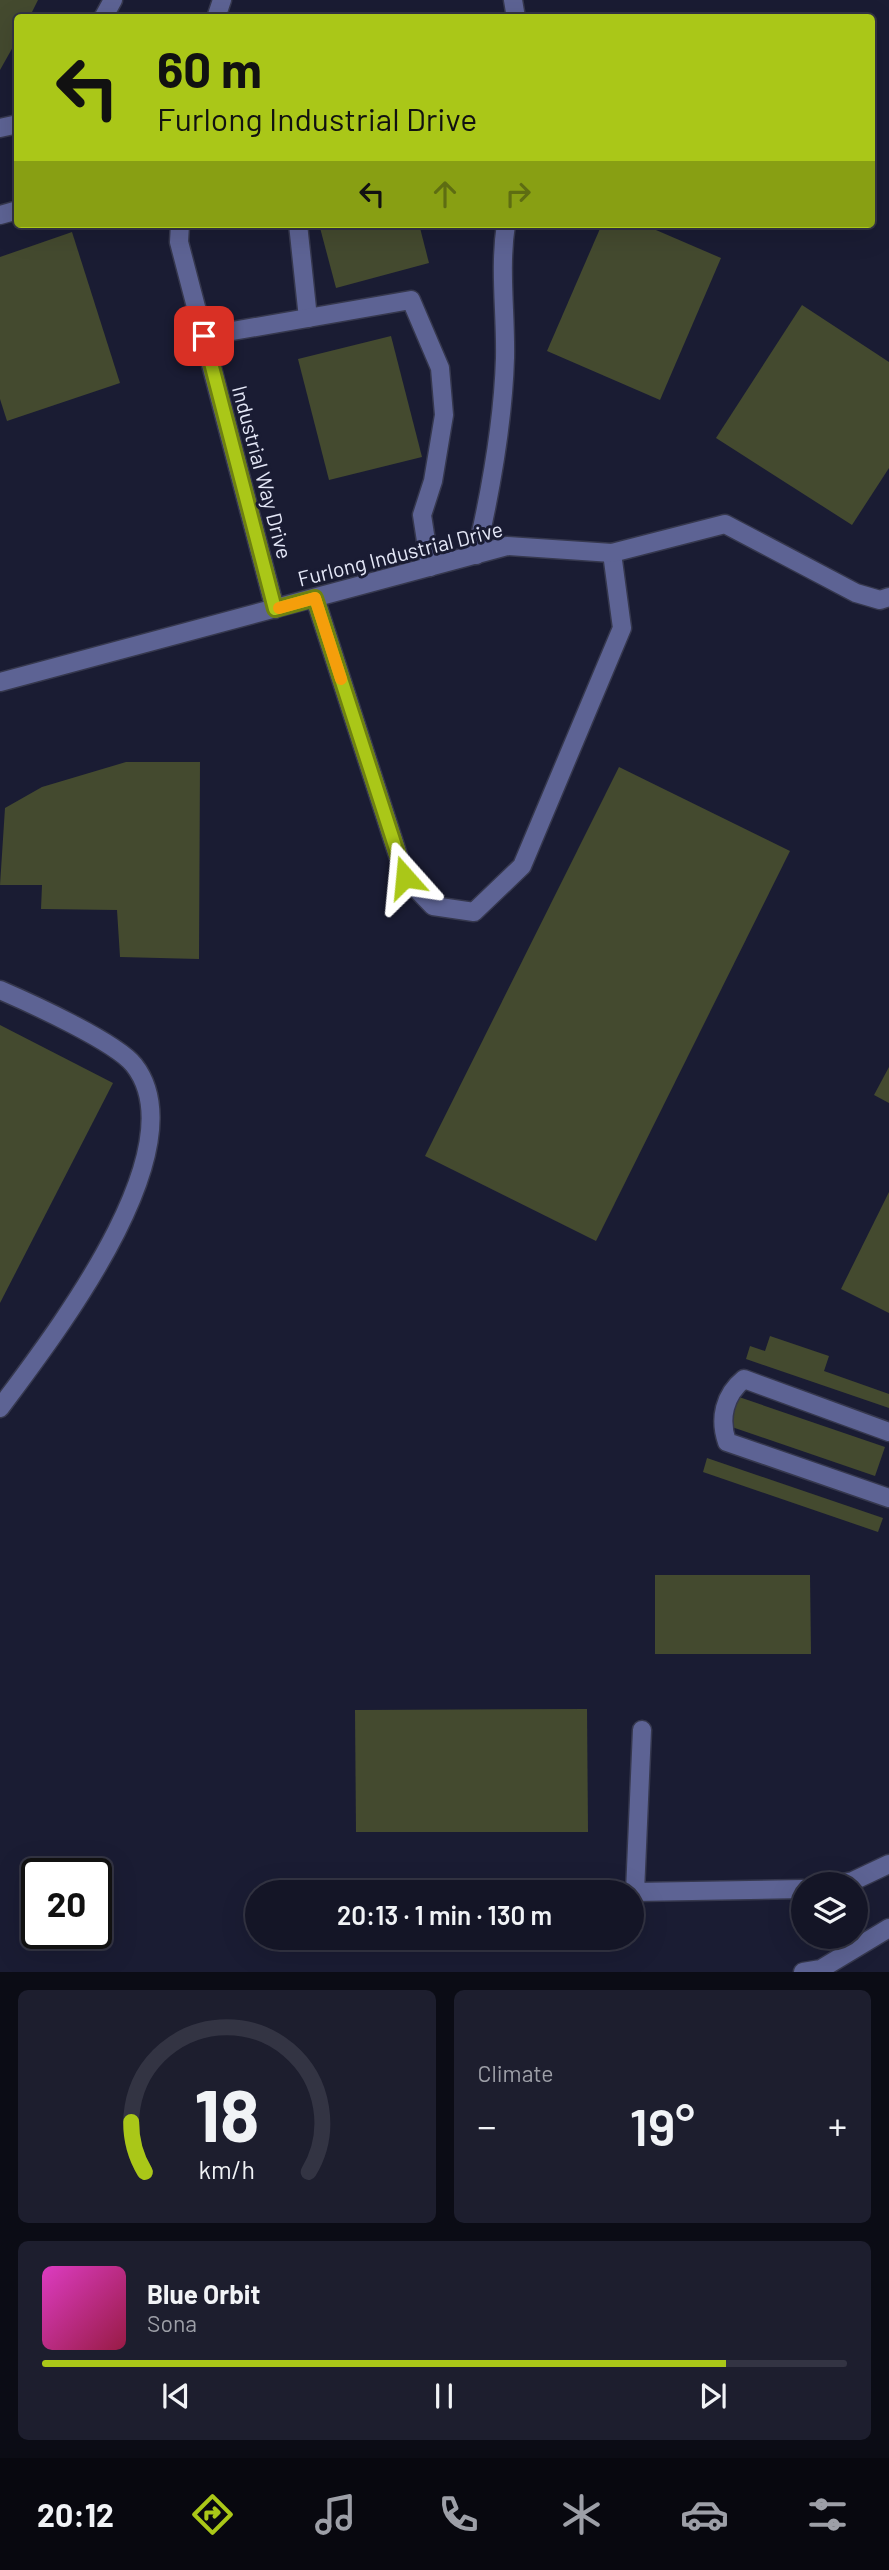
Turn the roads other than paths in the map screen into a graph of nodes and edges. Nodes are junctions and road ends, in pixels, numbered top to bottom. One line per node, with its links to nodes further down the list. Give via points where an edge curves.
1 (180, 228): 5 (street, Industrial Way Drive, via 179,242)
2 (298, 228): 4 (street)
3 (505, 228): 7 (street, via 502,398 494,477)
4 (308, 318): 5 (street); 8 (street, via 411,300 440,368 444,415 422,516)
5 (204, 336): 11 (street, Industrial Way Drive)
6 (612, 553): 7 (street, Furlong Industrial Drive, via 507,546); 9 (street, Furlong Industrial Drive, via 725,524 856,593 880,600); 10 (street, via 622,628 522,866 474,912 433,906 405,877)
7 (477, 555): 8 (street, Furlong Industrial Drive)
8 (430, 567): 10 (street, Furlong Industrial Drive)
9 (889, 597)
10 (315, 598): 11 (street, Furlong Industrial Drive)
11 (275, 609): 12 (street, Furlong Industrial Drive)
12 (0, 682)
13 (0, 990): 14 (street, via 44,1010 134,1064 148,1090 152,1114 145,1170 112,1239 54,1335)
14 (0, 1408)
15 (889, 1432): 16 (street, via 744,1379 732,1388 720,1423 727,1442)
16 (889, 1498)
17 (642, 1730): 20 (street, via 635,1892)
18 (889, 1864): 19 (street)
19 (868, 1874)
20 (791, 1889)
21 (889, 1928): 22 (street, via 821,1969)
22 (803, 1972)

